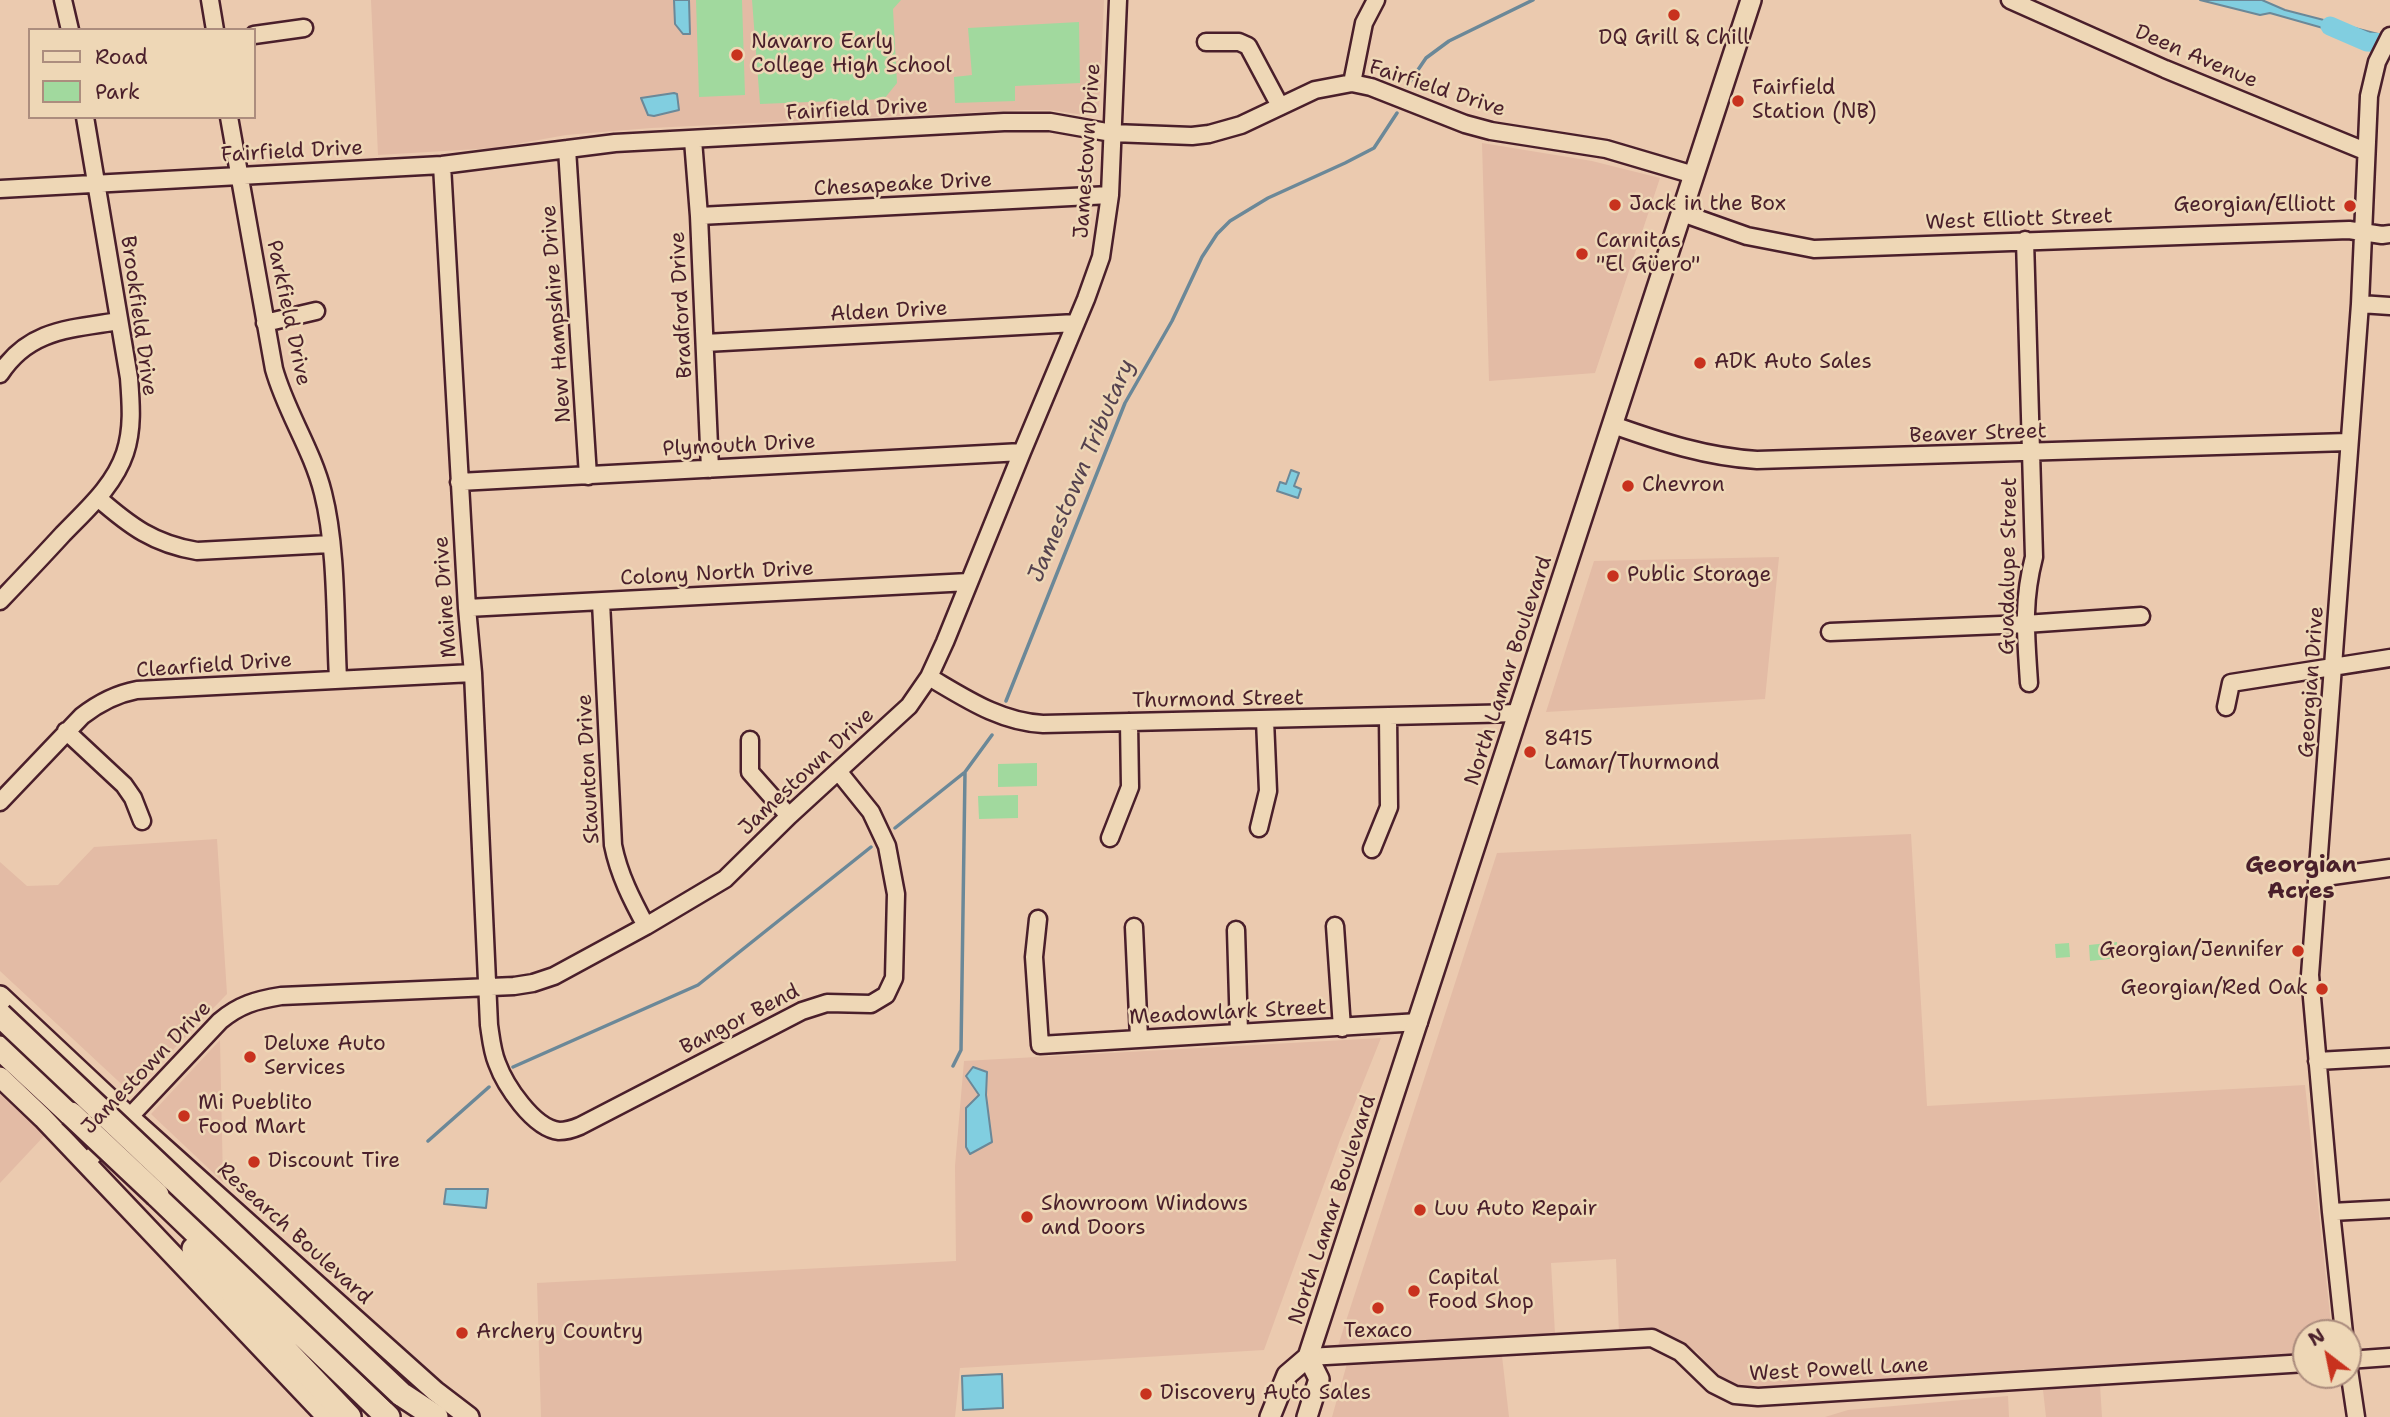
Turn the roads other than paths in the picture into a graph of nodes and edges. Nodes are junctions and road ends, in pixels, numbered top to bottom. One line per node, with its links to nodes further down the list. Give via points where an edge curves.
1 (63, 0): 7 (street)
2 (210, 0): 8 (street)
3 (1118, 0): 17 (street, Jamestown Drive)
4 (1376, 0): 13 (street, via 1364,23)
5 (1751, 0): 22 (main road, North Lamar Boulevard)
6 (2010, 0): 20 (street, Deen Avenue)
7 (70, 28)
8 (215, 28)
9 (304, 28): 10 (street)
10 (256, 35)
11 (2390, 36): 20 (street, Georgian Drive, via 2377,62 2369,96)
12 (1206, 42): 14 (street, via 1248,46)
13 (1352, 83): 14 (street, Fairfield Drive, via 1315,90); 22 (street, Fairfield Drive, via 1491,131 1594,147)
14 (1280, 106): 17 (street, Fairfield Drive, via 1209,134)
15 (85, 119): 24 (street, Brookfield Drive)
16 (229, 119): 23 (street, Parkfield Drive)
17 (1112, 133): 18 (street, Fairfield Drive, via 1032,122); 26 (street, Jamestown Drive)
18 (693, 140): 19 (street, Fairfield Drive); 28 (street, Bradford Drive)
19 (567, 149): 21 (street, Fairfield Drive); 45 (street, New Hampshire Drive)
20 (2365, 151): 29 (street, Georgian Drive)
21 (442, 165): 23 (street, Fairfield Drive); 46 (street, Maine Drive)
22 (1694, 175): 27 (main road, North Lamar Boulevard)
23 (240, 176): 24 (street, Fairfield Drive); 36 (street, Parkfield Drive)
24 (96, 183): 25 (street, Fairfield Drive); 35 (street, Brookfield Drive)
25 (0, 188)
26 (1110, 195): 28 (street, Chesapeake Drive); 37 (street, Jamestown Drive, via 1101,257)
27 (1682, 213): 31 (street, West Elliott Street, via 1747,236 1814,248); 40 (main road, North Lamar Boulevard)
28 (699, 216): 38 (street, Bradford Drive)
29 (2363, 232): 30 (street, West Elliott Street); 31 (street, West Elliott Street); 32 (street, Georgian Drive)
30 (2390, 234)
31 (2025, 240): 43 (street, Guadalupe Street)
32 (2360, 304): 33 (street); 41 (street, Georgian Drive)
33 (2390, 306)
34 (316, 311): 36 (street)
35 (119, 321): 39 (street, via 33,341); 47 (street, Brookfield Drive, via 131,419 124,455)
36 (265, 323): 48 (street, Parkfield Drive, via 279,386 306,440 323,491)
37 (1076, 323): 38 (street, Alden Drive); 42 (street, Jamestown Drive)
38 (705, 342): 44 (street, Bradford Drive)
39 (0, 374)
40 (1614, 425): 43 (street, Beaver Street, via 1684,449 1749,460); 63 (main road, North Lamar Boulevard)
41 (2348, 442): 43 (street, Beaver Street); 57 (street, Georgian Drive)
42 (1021, 452): 44 (street, Plymouth Drive); 49 (street, Jamestown Drive)
43 (2032, 453): 54 (street, Guadalupe Street, via 2034,556 2026,586)
44 (710, 469): 45 (street, Plymouth Drive)
45 (588, 476): 46 (street, Plymouth Drive)
46 (459, 482): 52 (street, Maine Drive)
47 (98, 498): 48 (street, via 139,531 176,548 197,551); 50 (street, Brookfield Drive)
48 (330, 544): 60 (street, Parkfield Drive)
49 (969, 582): 51 (street, Colony North Drive); 59 (street, Jamestown Drive)
50 (0, 601)
51 (601, 602): 52 (street, Colony North Drive); 81 (street, Staunton Drive, via 613,845 626,887)
52 (467, 608): 58 (street, Maine Drive)
53 (2141, 616): 54 (street)
54 (2025, 624): 55 (street); 61 (street, Guadalupe Street)
55 (1830, 632)
56 (2390, 658): 57 (street)
57 (2334, 666): 62 (street, via 2231,683); 79 (street, Georgian Drive)
58 (473, 673): 60 (street, Clearfield Drive); 85 (street, Maine Drive)
59 (929, 677): 66 (street, Thurmond Street, via 980,707 1024,723); 69 (street, Jamestown Drive, via 909,706)
60 (338, 679): 67 (street, Clearfield Drive, via 123,693 97,705)
61 (2029, 683)
62 (2226, 707)
63 (1519, 713): 64 (street, Thurmond Street); 88 (main road, North Lamar Boulevard)
64 (1388, 717): 65 (street, Thurmond Street); 77 (street, via 1389,807)
65 (1265, 720): 66 (street, Thurmond Street); 75 (street, via 1268,790)
66 (1129, 722): 76 (street, via 1130,787)
67 (66, 731): 71 (street, Clearfield Drive); 74 (street, via 124,785)
68 (750, 740): 73 (street, via 750,772)
69 (838, 771): 73 (street, Jamestown Drive); 89 (street, Bangor Bend, via 875,819 892,866 894,978 878,1001 827,1003 802,1011 580,1126 561,1131 542,1125 511,1089 496,1063)
70 (0, 776): 71 (street)
71 (13, 788): 72 (street, Clearfield Drive)
72 (0, 802)
73 (789, 816): 81 (street, Jamestown Drive, via 725,879)
74 (142, 821)
75 (1259, 828)
76 (1110, 838)
77 (1372, 849)
78 (2390, 868): 79 (street)
79 (2318, 878): 95 (street, Georgian Drive, via 2310,975)
80 (1038, 919): 92 (street, Meadowlark Street, via 1034,957 1040,1045)
81 (646, 926): 85 (street, Jamestown Drive, via 554,976)
82 (1335, 926): 90 (street)
83 (1134, 927): 92 (street)
84 (1236, 930): 91 (street)
85 (486, 988): 89 (street, Maine Drive); 97 (street, Jamestown Drive, via 281,996 242,1005)
86 (0, 996): 97 (main road, Research Boulevard)
87 (0, 1015): 108 (highway, bridge)
88 (1419, 1023): 90 (street, Meadowlark Street); 103 (main road, North Lamar Boulevard)
89 (489, 1025)
90 (1342, 1028): 91 (street, Meadowlark Street)
91 (1239, 1032): 92 (street, Meadowlark Street)
92 (1139, 1038)
93 (0, 1048): 99 (highway, bridge)
94 (2390, 1057): 95 (street)
95 (2318, 1061): 101 (street, Georgian Drive)
96 (0, 1077): 98 (main road)
97 (121, 1117): 98 (street, Jamestown Drive); 114 (main road, Research Boulevard)
98 (86, 1163): 109 (main road)
99 (157, 1195): 110 (highway, via 175,1228); 111 (highway)
100 (2390, 1209): 101 (street)
101 (2331, 1212): 102 (street, Georgian Drive)
102 (2342, 1319)
103 (1308, 1357): 106 (street, West Powell Lane, via 1651,1339 1680,1352 1713,1384 1735,1395 1758,1397); 115 (main road, North Lamar Boulevard, via 1287,1375); 116 (main road, North Lamar Boulevard, via 1319,1379)
104 (2390, 1357): 105 (street)
105 (2362, 1360)
106 (2292, 1364)
107 (2352, 1389): 117 (street)
108 (401, 1394): 112 (highway); 113 (highway)
109 (327, 1417)
110 (349, 1417)
111 (388, 1417)
112 (425, 1417)
113 (436, 1417)
114 (469, 1417)
115 (1270, 1417)
116 (1307, 1417)
117 (2356, 1417)

